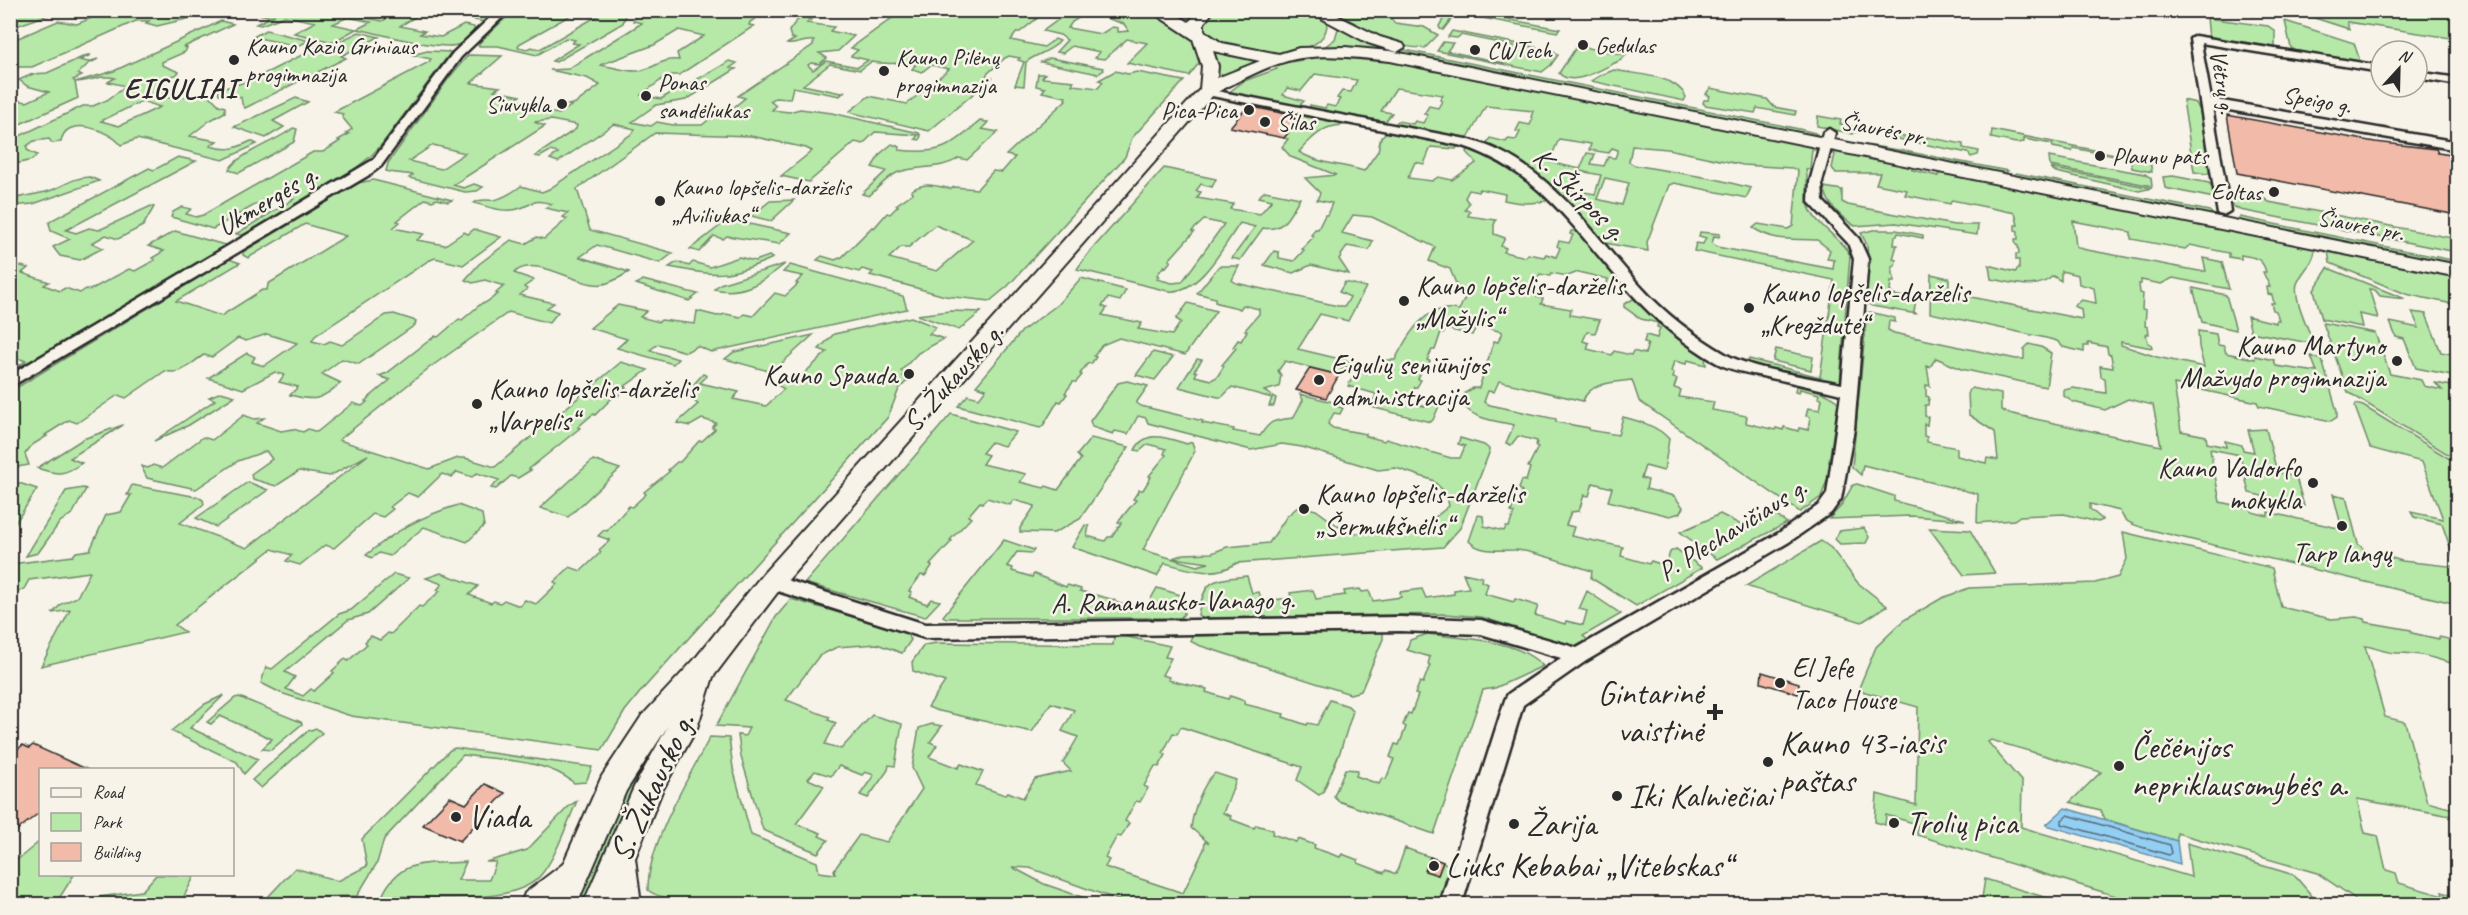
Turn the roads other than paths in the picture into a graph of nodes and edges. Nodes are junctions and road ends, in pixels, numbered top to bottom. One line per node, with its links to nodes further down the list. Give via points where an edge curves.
1 (506, 10): 17 (street, Ukmergės g., via 457,55 377,163)
2 (1156, 10): 5 (main road)
3 (1207, 10): 5 (main road, via 1198,21)
4 (1324, 12): 6 (main road, via 1334,25 1331,36 1319,46); 12 (main road, Šiaurės pr., via 1374,40 1394,46)
5 (1199, 36): 6 (main road, via 1220,49 1241,55); 10 (main road, via 1210,66)
6 (1297, 54): 10 (main road, S. Žukausko g., via 1238,74); 12 (main road, Šiaurės pr., via 1345,52 1390,56)
7 (2369, 67): 11 (street, Vėtrų g., via 2195,39)
8 (2429, 77): 9 (street)
9 (2457, 82)
10 (1207, 91): 18 (street, K. Škirpos g., via 1467,143 1495,152 1518,166 1562,205 1638,292 1723,360); 19 (main road, S. Žukausko g.)
11 (2205, 102): 13 (street, Speigo g.); 14 (street, Vėtrų g.)
12 (1828, 138): 14 (main road, Šiaurės pr.); 18 (street, P. Plechavičiaus g., via 1816,182 1816,202 1854,242 1862,259)
13 (2457, 146)
14 (2224, 218): 15 (main road, Šiaurės pr.); 16 (main road, Šiaurės pr.)
15 (2457, 258)
16 (2457, 271)
17 (10, 382)
18 (1850, 391): 20 (street, P. Plechavičiaus g., via 1840,474 1835,495 1825,509 1783,538)
19 (771, 582): 20 (street, A. Ramanausko-Vanago g., via 925,631 1400,624 1481,627); 21 (main road, S. Žukausko g.)
20 (1579, 656): 28 (street, P. Plechavičiaus g., via 1515,700)
21 (704, 668): 22 (main road, S. Žukausko g., via 682,728); 23 (main road, S. Žukausko g., via 651,725 627,762)
22 (619, 854): 26 (main road, S. Žukausko g.); 27 (main road)
23 (573, 873): 24 (main road); 25 (main road, S. Žukausko g.)
24 (537, 904)
25 (561, 904)
26 (599, 904)
27 (626, 904)
28 (1451, 904)

